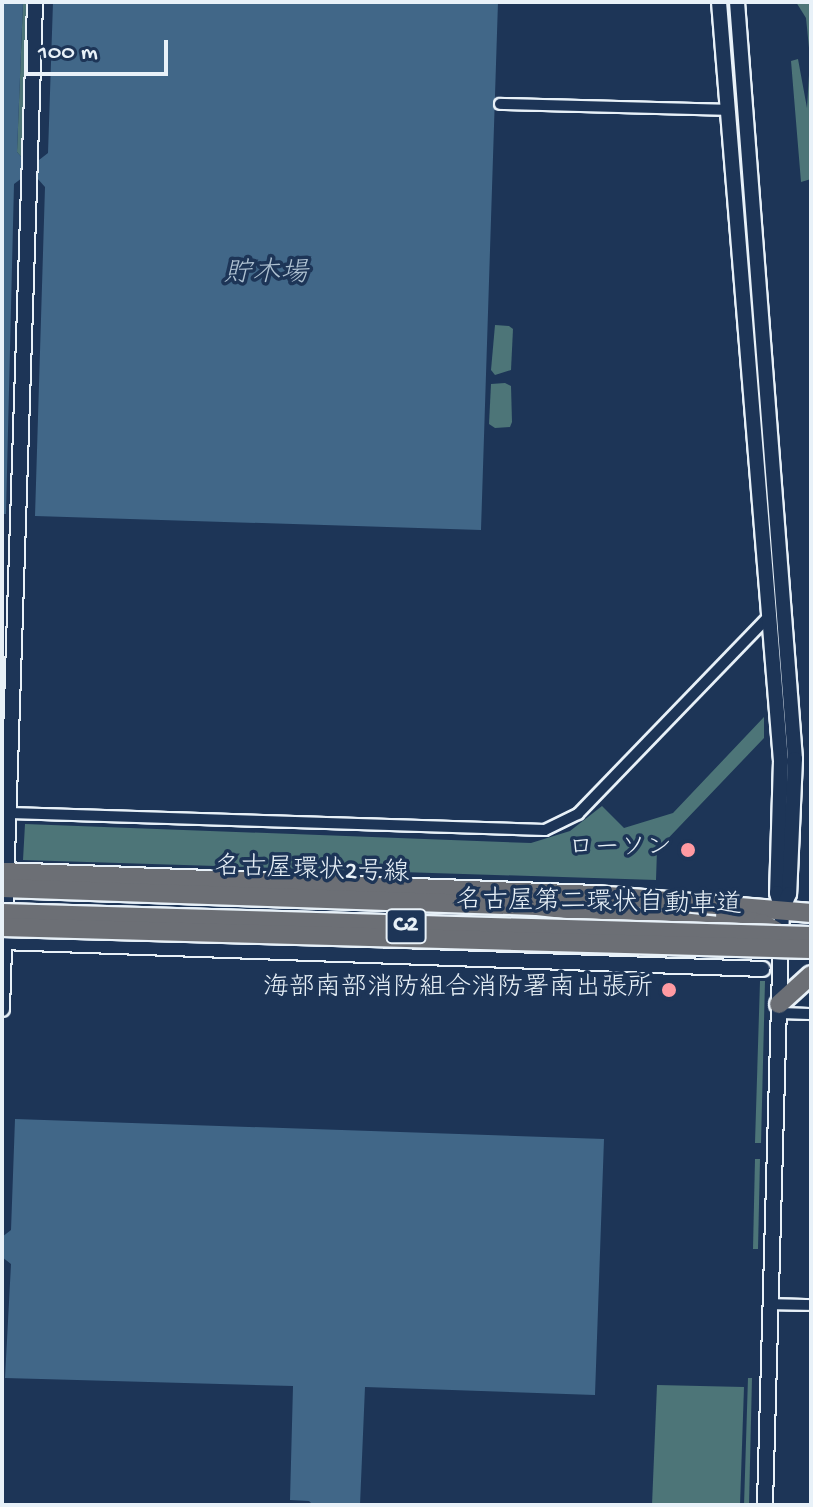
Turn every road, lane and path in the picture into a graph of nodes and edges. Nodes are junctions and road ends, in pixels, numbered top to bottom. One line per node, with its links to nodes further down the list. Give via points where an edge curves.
1 (35, 2): 7 (street)
2 (719, 2): 5 (street)
3 (737, 2): 10 (street, via 795,759 789,894)
4 (500, 104): 5 (street)
5 (728, 110): 6 (street)
6 (768, 617): 7 (street, via 578,814 545,830); 10 (street, via 781,761 777,893)
7 (6, 812): 8 (street)
8 (5, 880): 9 (highway, 名古屋環状2号線); 14 (highway, 名古屋環状2号線, via 553,907); 15 (street)
9 (637, 898): 10 (highway, 名古屋環状2号線); 14 (highway, via 672,909 751,920)
10 (782, 910): 12 (highway, 名古屋環状2号線); 13 (highway); 14 (street)
11 (2, 913): 16 (highway, 名古屋第二環状自動車道 / C2, bridge)
12 (811, 913)
13 (811, 923)
14 (781, 934): 16 (highway, 名古屋環状2号線); 20 (street)
15 (3, 937): 17 (highway, 名古屋第二環状自動車道 / C2, bridge); 18 (street); 21 (street)
16 (811, 937)
17 (811, 949)
18 (763, 969)
19 (811, 975): 20 (highway)
20 (779, 1008): 22 (street); 23 (street)
21 (2, 1009)
22 (811, 1014)
23 (770, 1304): 24 (street); 25 (street)
24 (811, 1305)
25 (765, 1505)

